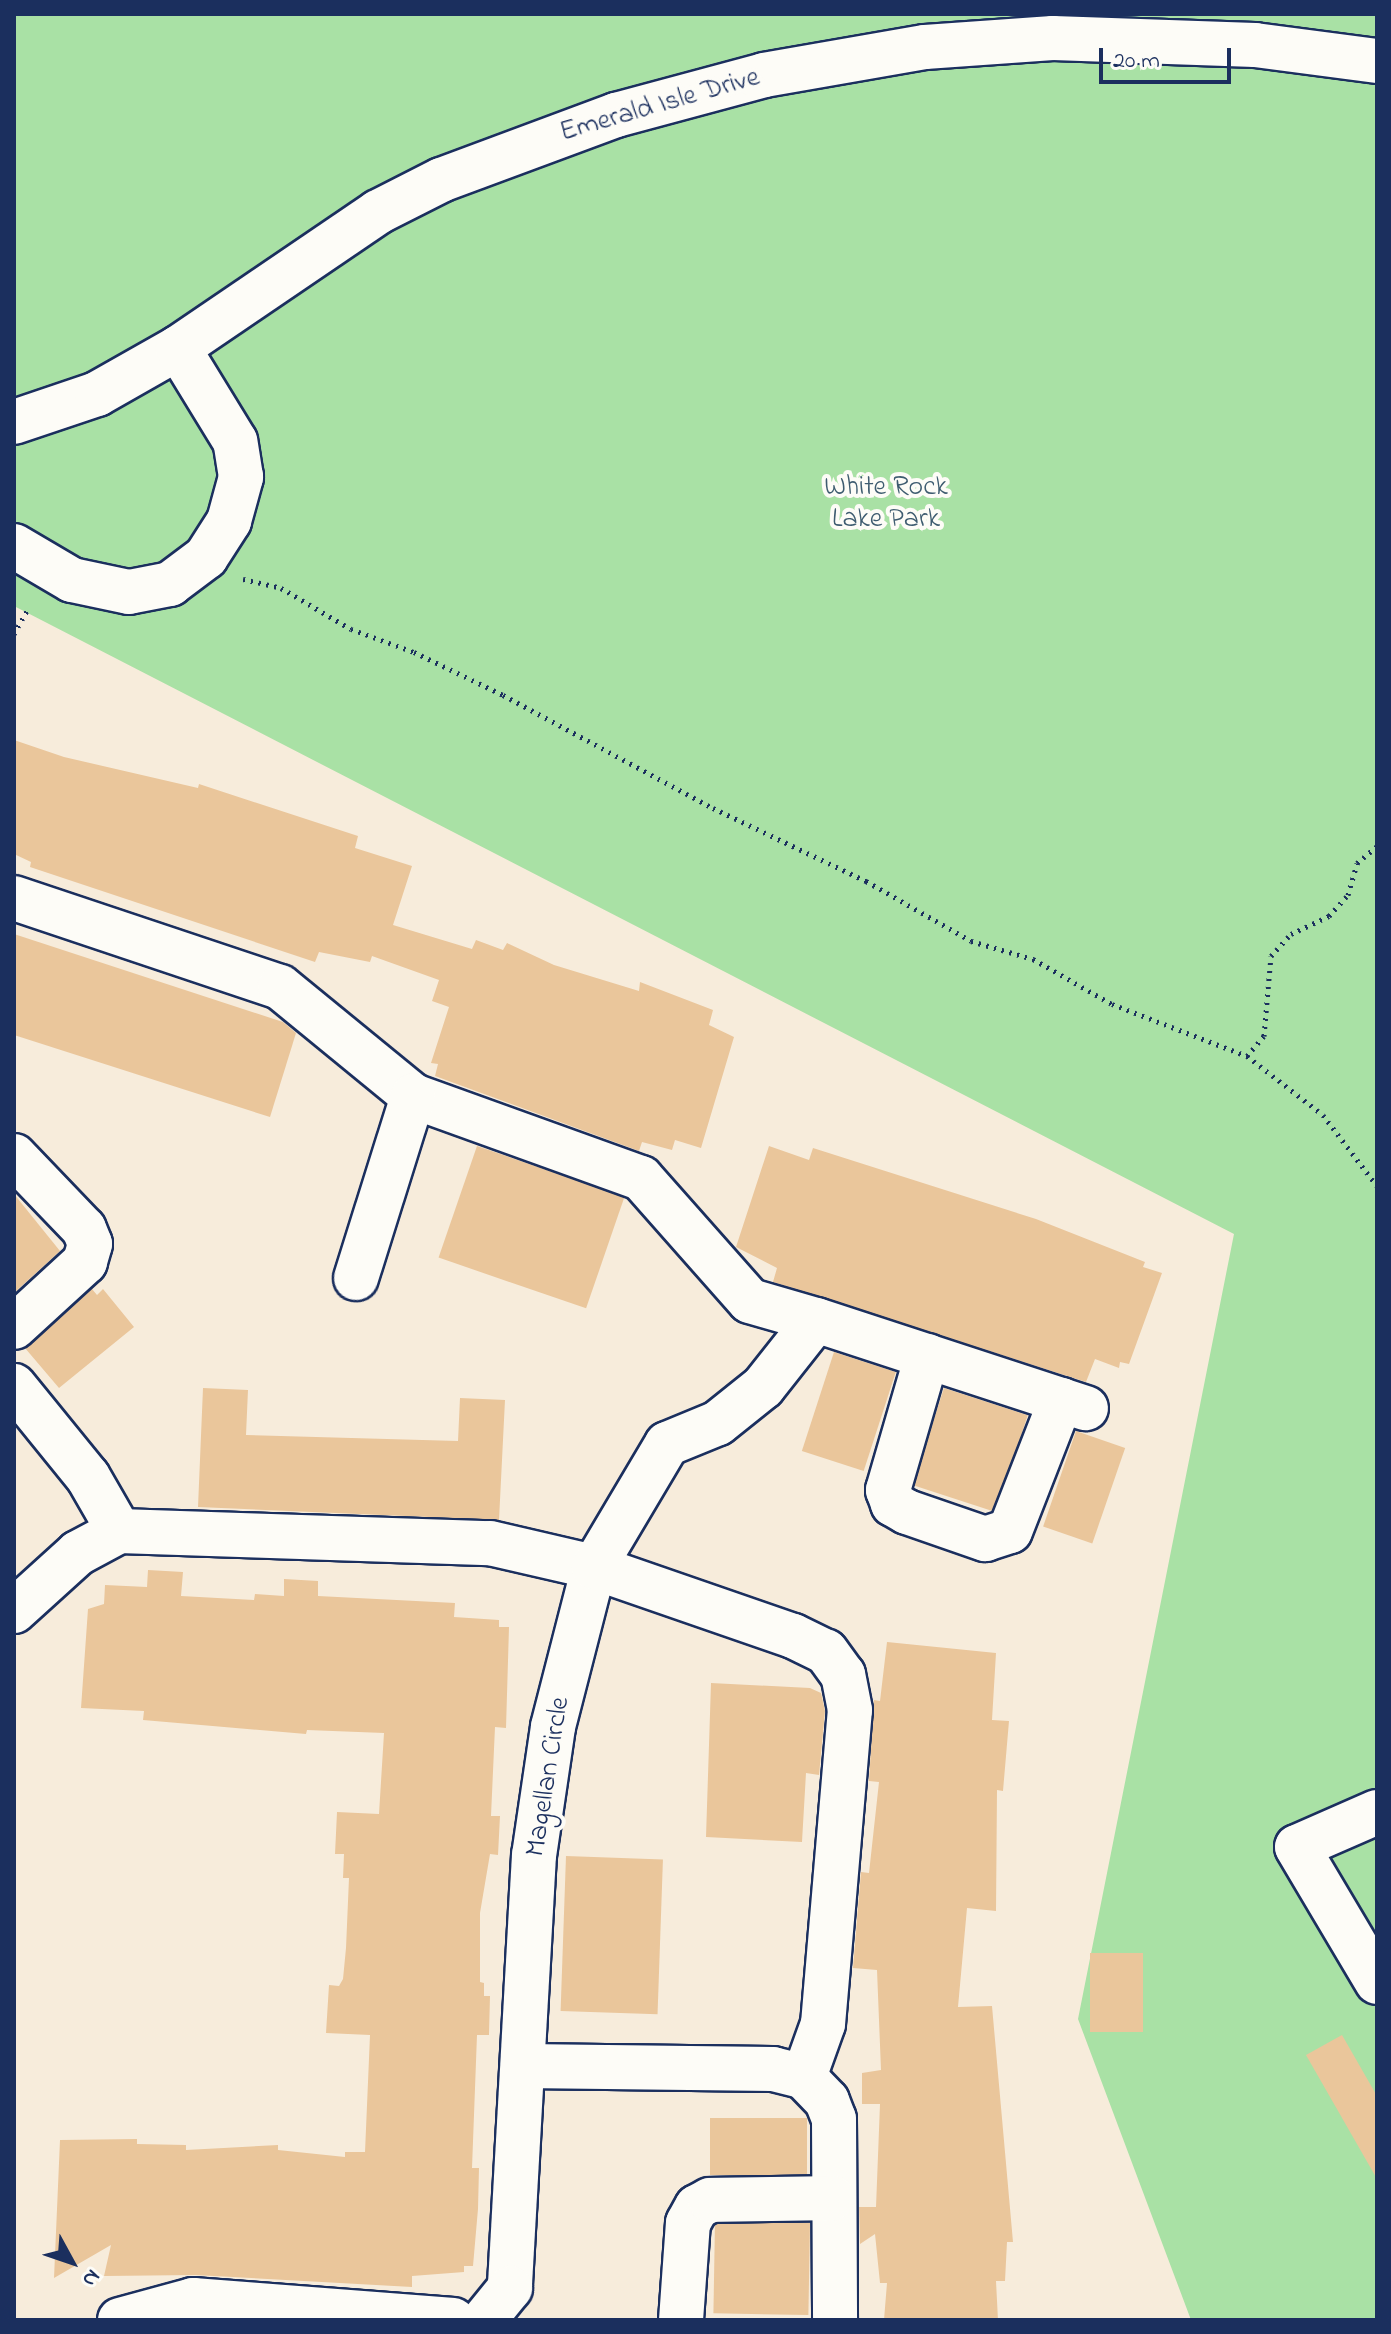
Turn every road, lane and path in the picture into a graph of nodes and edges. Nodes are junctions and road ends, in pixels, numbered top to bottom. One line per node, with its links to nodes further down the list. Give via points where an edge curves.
1 (1377, 61): 2 (street, Emerald Isle Drive, via 1255,45 1053,38 925,47 764,75 616,115 441,180 313,252)
2 (178, 348): 3 (street, Emerald Isle Drive, via 97,394); 5 (street, via 235,441 241,477 229,521)
3 (14, 422)
4 (14, 546): 5 (street, via 72,580 129,592 170,584)
5 (206, 557): 8 (path, via 222,573 281,588 351,629 503,695 713,808 866,881 971,941 1033,959 1112,1004)
6 (1377, 846): 8 (path, via 1357,863 1348,895 1329,916 1291,934 1271,956 1264,1036)
7 (14, 898): 9 (street, via 280,987)
8 (1247, 1056): 11 (path, via 1323,1115)
9 (413, 1096): 12 (street); 13 (street, via 641,1178 750,1301)
10 (14, 1156): 14 (street, via 84,1229 90,1244 85,1262)
11 (1377, 1186)
12 (356, 1278)
13 (816, 1320): 15 (street); 18 (street, Magellan Circle, via 763,1387 718,1423 667,1444)
14 (14, 1327)
15 (927, 1356): 15 (street, via 1073,1404 1010,1531 985,1539 893,1504 888,1490)
16 (14, 1386): 17 (street, via 88,1477)
17 (119, 1531): 18 (street, via 490,1543); 19 (street, via 78,1553)
18 (594, 1567): 22 (street, Magellan Circle, via 553,1727 534,1855); 23 (street, via 793,1636 826,1652 843,1675 850,1710 823,2024)
19 (14, 1611)
20 (1377, 1812): 21 (street, via 1297,1847)
21 (1377, 1982)
22 (523, 2066): 23 (street, via 773,2069); 27 (street, Magellan Circle, via 510,2288)
23 (804, 2077): 24 (street, via 827,2101 834,2119)
24 (833, 2198): 28 (street, via 710,2200 697,2207 688,2223); 29 (street)
25 (120, 2320): 26 (street, via 193,2300)
26 (453, 2320)
27 (484, 2320)
28 (681, 2320)
29 (835, 2320)

